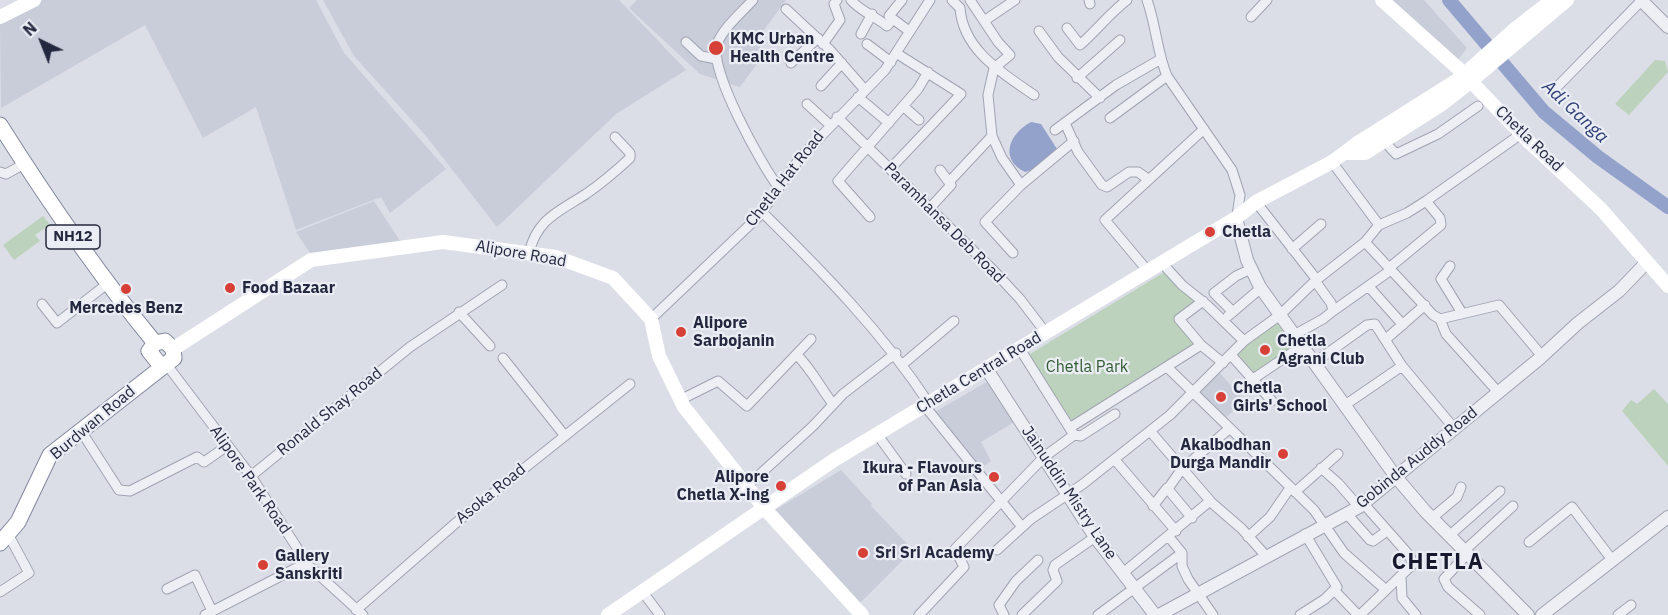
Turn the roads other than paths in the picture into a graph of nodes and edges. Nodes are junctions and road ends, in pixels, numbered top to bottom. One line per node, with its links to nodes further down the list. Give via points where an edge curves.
1 (34, 0): 20 (main road)
2 (753, 0): 36 (street, via 717,44)
3 (837, 0): 31 (street, via 834,4 840,20)
4 (851, 0): 19 (street, via 857,8)
5 (902, 0): 22 (street, via 889,16)
6 (930, 0): 26 (street, Chetla Hat Road)
7 (952, 0): 17 (street)
8 (970, 0): 17 (street); 23 (street)
9 (1014, 0): 23 (street)
10 (1127, 0): 25 (street, via 1080,45)
11 (1147, 0): 35 (street)
12 (1267, 0): 21 (street)
13 (1382, 0): 62 (main road, Chetla Road, via 1461,71)
14 (1552, 0): 29 (main road)
15 (1568, 0): 29 (main road)
16 (1642, 0): 24 (street); 46 (street)
17 (960, 8): 40 (street, via 967,36)
18 (786, 9): 31 (street)
19 (872, 14): 22 (street, via 887,26); 28 (street)
20 (0, 17)
21 (1251, 17)
22 (892, 20): 26 (street)
23 (984, 21): 40 (street, via 1010,54)
24 (1668, 27)
25 (1067, 28)
26 (909, 31): 34 (street, Chetla Hat Road)
27 (1039, 31): 43 (street)
28 (861, 34)
29 (1517, 34): 44 (main road)
30 (1119, 40): 43 (street)
31 (820, 41): 38 (street); 39 (street)
32 (686, 42): 36 (street, via 701,56)
33 (867, 44): 37 (street)
34 (896, 53): 37 (street, Chetla Hat Road); 41 (street)
35 (1161, 58): 42 (street); 49 (street)
36 (717, 59): 77 (street, via 756,153)
37 (891, 62): 47 (street, Chetla Hat Road)
38 (791, 63)
39 (842, 63): 45 (street); 47 (street)
40 (994, 68): 48 (street); 63 (street, via 988,94)
41 (928, 72): 51 (street); 71 (street, via 961,94)
42 (1167, 76): 54 (street); 60 (street)
43 (1077, 78): 49 (street)
44 (1462, 82): 66 (main road, via 1442,104); 68 (main road)
45 (821, 86)
46 (1556, 88)
47 (861, 93): 53 (street, Chetla Hat Road); 56 (street)
48 (1034, 96)
49 (1100, 98): 57 (street)
50 (807, 104): 58 (street)
51 (903, 106): 55 (street); 56 (street)
52 (1478, 106): 66 (street, via 1438,134 1396,154)
53 (837, 117): 58 (street, Chetla Hat Road); 67 (street, Paramhansa Deb Road)
54 (1110, 118)
55 (919, 120)
56 (889, 123): 67 (street)
57 (1065, 123): 61 (street); 65 (street)
58 (829, 124): 77 (street, Chetla Hat Road)
59 (0, 127): 70 (highway, NH12)
60 (1204, 129): 74 (street); 83 (street, via 1232,170 1240,195)
61 (1054, 130)
62 (1521, 134): 78 (street); 91 (main road, Chetla Road, via 1606,214)
63 (992, 136): 75 (street); 76 (street)
64 (615, 137): 88 (street, via 630,158 608,179 547,220 533,236)
65 (1074, 141): 74 (street, via 1102,185 1107,187 1129,172 1138,171); 76 (street)
66 (1384, 141): 68 (main road, via 1365,153)
67 (868, 148): 71 (street, Paramhansa Deb Road); 82 (street, via 838,181)
68 (1352, 148): 69 (main road, Chetla Central Road)
69 (1332, 162): 79 (main road, Chetla Central Road); 85 (street)
70 (24, 164): 73 (street, via 6,174); 97 (highway, NH12)
71 (890, 169): 80 (street, Paramhansa Deb Road)
72 (940, 170): 75 (street)
73 (0, 172)
74 (1148, 179): 95 (street, via 1106,220)
75 (949, 182): 80 (street, via 951,185)
76 (1021, 184): 89 (street, via 985,222)
77 (779, 188): 81 (street, Chetla Hat Road)
78 (1426, 201): 85 (street); 94 (street, via 1441,225)
79 (1256, 202): 83 (main road, Chetla Central Road); 87 (street)
80 (929, 209): 115 (street, Paramhansa Deb Road, via 1020,299)
81 (762, 212): 110 (street, Chetla Hat Road); 126 (street, via 845,293)
82 (870, 217)
83 (1236, 218): 90 (main road, Chetla Central Road); 93 (street)
84 (1321, 224): 87 (street)
85 (1379, 225): 86 (street)
86 (1365, 242): 94 (street); 96 (street)
87 (1292, 249): 96 (street)
88 (529, 253): 110 (main road, Alipore Road, via 556,257 613,278); 124 (main road, Alipore Road, via 443,242 311,260)
89 (1013, 253)
90 (1162, 262): 95 (main road, Chetla Central Road); 102 (street)
91 (1647, 262): 99 (main road, Chetla Road); 129 (street, Gobinda Auddy Road)
92 (1450, 266): 108 (street, via 1441,279)
93 (1251, 269): 100 (street); 107 (street, via 1214,293)
94 (1390, 269): 101 (street); 104 (street)
95 (1147, 270): 115 (main road, Chetla Central Road)
96 (1316, 281): 105 (street); 109 (street)
97 (107, 284): 103 (street, via 57,323); 120 (highway, NH12)
98 (502, 285): 106 (street, Ronald Shay Road)
99 (1668, 286)
100 (1261, 288): 107 (street); 109 (street)
101 (1370, 288): 105 (street); 114 (street)
102 (1203, 301): 113 (street); 121 (street, via 1179,319)
103 (42, 304)
104 (1425, 305): 111 (street); 114 (street)
105 (1333, 311): 116 (street)
106 (459, 312): 122 (street); 162 (street, Ronald Shay Road)
107 (1233, 312): 113 (street)
108 (1462, 313): 111 (street); 129 (street, via 1499,305)
109 (1280, 315): 116 (street); 119 (street)
110 (651, 319): 142 (main road, via 659,356)
111 (1440, 319): 141 (street, via 1446,334)
112 (954, 321): 133 (street)
113 (1223, 322): 119 (street)
114 (1403, 325): 118 (street)
115 (1046, 333): 125 (main road, Chetla Central Road)
116 (1294, 335): 123 (street)
117 (811, 339): 127 (street)
118 (1386, 339): 132 (street, via 1371,323); 135 (street)
119 (1244, 341): 128 (street)
120 (155, 343): 124 (highway, via 165,340); 134 (highway, NH12, via 149,351)
121 (1201, 345): 131 (street); 136 (street)
122 (490, 346)
123 (1302, 346): 132 (street); 138 (street)
124 (173, 349): 134 (highway, via 174,358)
125 (1020, 350): 137 (main road, Chetla Central Road); 151 (street)
126 (896, 353): 133 (street); 144 (street)
127 (797, 355): 142 (street, via 747,406 718,381); 144 (street, via 813,371)
128 (1231, 355): 131 (street); 138 (street)
129 (1542, 356): 141 (street, Gobinda Auddy Road)
130 (503, 358): 154 (street)
131 (1223, 363): 140 (street)
132 (1314, 363): 146 (street)
133 (903, 364): 145 (street)
134 (164, 365): 150 (highway, Burdwan Road); 155 (street, Alipore Park Road)
135 (1402, 366): 146 (street); 149 (street)
136 (1167, 367): 140 (street); 151 (street)
137 (986, 368): 145 (main road, Chetla Central Road); 157 (street, Jainuddin Mistry Lane)
138 (1253, 379): 143 (street)
139 (630, 384): 154 (street, Asoka Road)
140 (1194, 392): 148 (street); 152 (street)
141 (1498, 392): 149 (street, Gobinda Auddy Road)
142 (681, 400): 164 (main road)
143 (1272, 401)
144 (833, 404): 164 (street)
145 (926, 404): 153 (main road, Chetla Central Road); 170 (street)
146 (1345, 405): 163 (street)
147 (1115, 414): 151 (street, via 1081,436)
148 (1230, 428): 160 (street); 167 (street)
149 (1454, 428): 163 (street, Gobinda Auddy Road)
150 (81, 431): 155 (street, via 119,490 130,491 197,457 204,462); 188 (highway, Burdwan Road, via 50,455 18,522)
151 (1072, 431): 157 (street)
152 (1150, 431): 158 (street); 160 (street)
153 (877, 434): 161 (street); 175 (main road, Chetla Central Road)
154 (565, 436): 208 (street, Asoka Road, via 399,570)
155 (227, 446): 162 (street, Alipore Park Road)
156 (1338, 454): 159 (street)
157 (1044, 457): 169 (street, Jainuddin Mistry Lane); 170 (street)
158 (1115, 460): 169 (street); 173 (street)
159 (1321, 468): 167 (street); 172 (street)
160 (1181, 470): 166 (street); 171 (street)
161 (906, 474)
162 (251, 476): 196 (street, Alipore Park Road)
163 (1396, 477): 172 (street, Gobinda Auddy Road); 179 (street)
164 (747, 486): 175 (main road)
165 (1461, 487): 179 (street, via 1457,496)
166 (1167, 490): 173 (street); 178 (street)
167 (1293, 490): 180 (street); 187 (street)
168 (1500, 491): 185 (street)
169 (1068, 495): 181 (street); 186 (street, Jainuddin Mistry Lane)
170 (1002, 501): 181 (street); 213 (street, via 955,549 964,567)
171 (1210, 501): 178 (street); 187 (street)
172 (1361, 505): 176 (street, Gobinda Auddy Road); 182 (street)
173 (1153, 506): 183 (street)
174 (1513, 506): 191 (street)
175 (765, 509): 202 (main road, Chetla Central Road); 212 (main road)
176 (1347, 514): 180 (street, Gobinda Auddy Road); 182 (street, via 1370,540)
177 (1668, 517): 195 (street)
178 (1192, 518): 183 (street)
179 (1432, 518): 185 (street)
180 (1326, 525): 184 (street, Gobinda Auddy Road); 201 (street, via 1344,553)
181 (1022, 527): 190 (street)
182 (1387, 531): 198 (street, via 1410,556 1412,565)
183 (1173, 534): 192 (street); 197 (street)
184 (1305, 534): 193 (street, Gobinda Auddy Road); 203 (street, via 1336,582)
185 (1449, 536): 191 (street)
186 (1095, 537): 197 (street, Jainuddin Mistry Lane); 215 (street, via 1055,565 1057,581)
187 (1248, 537): 193 (street)
188 (4, 538): 204 (street, via 29,573)
189 (1529, 542): 195 (street, via 1572,507)
190 (997, 550)
191 (1466, 553): 207 (street, via 1444,579); 224 (street)
192 (1182, 554): 199 (street); 205 (street, via 1182,566)
193 (1266, 556): 205 (street, Gobinda Auddy Road)
194 (1038, 560): 214 (street, via 999,605)
195 (1613, 561): 225 (street)
196 (306, 563): 208 (street, Alipore Park Road); 209 (street)
197 (1122, 573): 199 (street, Jainuddin Mistry Lane)
198 (1401, 577): 201 (street); 221 (street, via 1402,598)
199 (1135, 588): 216 (street); 217 (street, Jainuddin Mistry Lane)
200 (167, 589): 209 (street, via 195,575)
201 (1386, 590): 220 (street)
202 (642, 591): 210 (main road, Chetla Central Road); 211 (street)
203 (1335, 591): 219 (street); 220 (street)
204 (0, 592)
205 (1199, 593): 217 (street, Gobinda Auddy Road); 218 (street)
206 (1631, 605): 226 (street)
207 (1469, 607): 222 (street); 223 (street)
208 (360, 612)
209 (209, 613)
210 (608, 615)
211 (660, 615)
212 (862, 615)
213 (919, 615)
214 (1004, 615)
215 (1022, 615)
216 (1098, 615)
217 (1157, 615)
218 (1214, 615)
219 (1300, 615)
220 (1359, 615)
221 (1416, 615)
222 (1462, 615)
223 (1480, 615)
224 (1528, 615)
225 (1542, 615)
226 (1618, 615)

